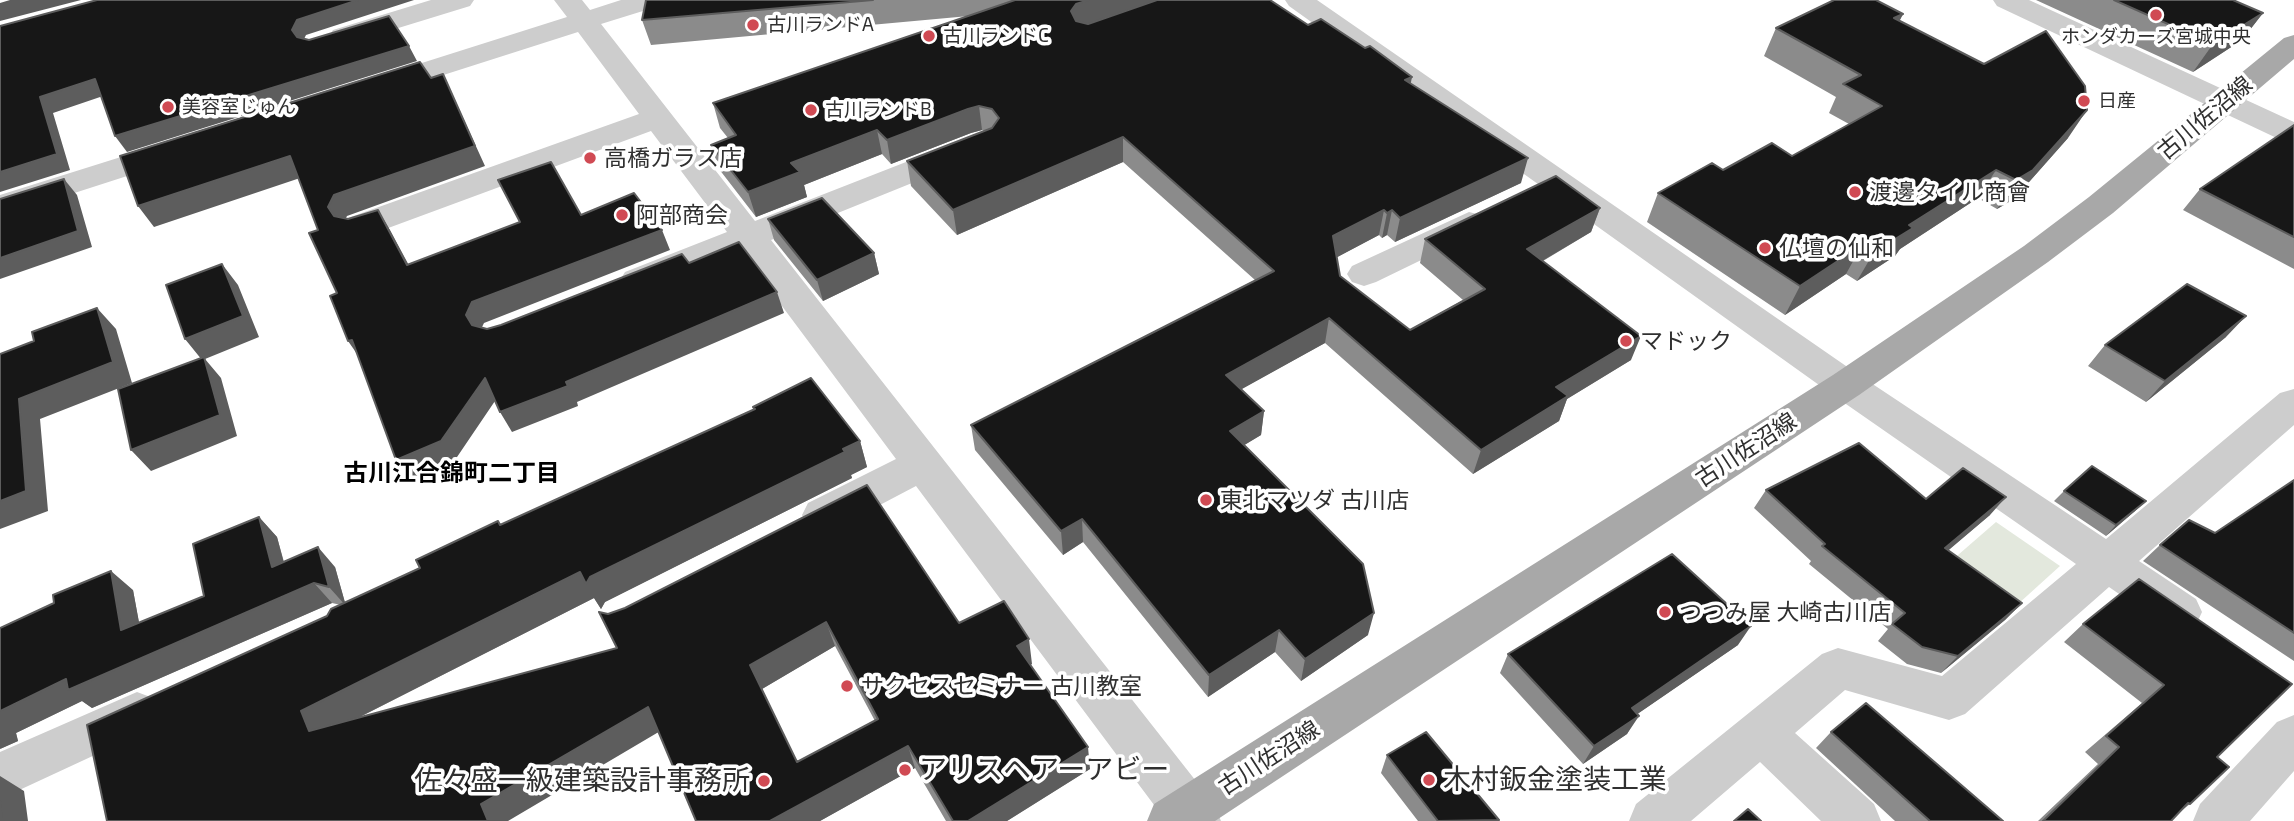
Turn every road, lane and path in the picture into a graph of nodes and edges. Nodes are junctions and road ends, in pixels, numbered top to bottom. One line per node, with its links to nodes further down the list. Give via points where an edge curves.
1 (460, 0): 6 (street)
2 (649, 0): 5 (street)
3 (1299, 0): 14 (street)
4 (2007, 0): 9 (street)
5 (576, 10): 8 (street); 10 (street)
6 (317, 44)
7 (2294, 44): 9 (main road, 古川佐沼線)
8 (345, 96)
9 (2224, 102): 11 (street); 20 (main road, 古川佐沼線, via 2047,246)
10 (658, 118): 16 (street); 17 (street)
11 (2294, 134)
12 (199, 143): 15 (street)
13 (983, 143): 17 (street)
14 (1558, 180): 18 (street); 20 (street)
15 (0, 206)
16 (359, 226)
17 (748, 236): 19 (street); 22 (street)
18 (1364, 274)
19 (610, 290)
20 (1846, 385): 24 (street); 30 (main road, 古川佐沼線)
21 (2294, 402): 24 (street)
22 (922, 464): 23 (street); 30 (street)
23 (790, 531)
24 (2109, 562): 25 (street); 27 (street, via 1950,699 1838,668)
25 (2207, 630)
26 (173, 697): 29 (street)
27 (1761, 732): 31 (street); 32 (street)
28 (2294, 737): 33 (street)
29 (0, 776)
30 (1185, 817)
31 (1654, 821)
32 (1856, 821)
33 (2218, 821)

